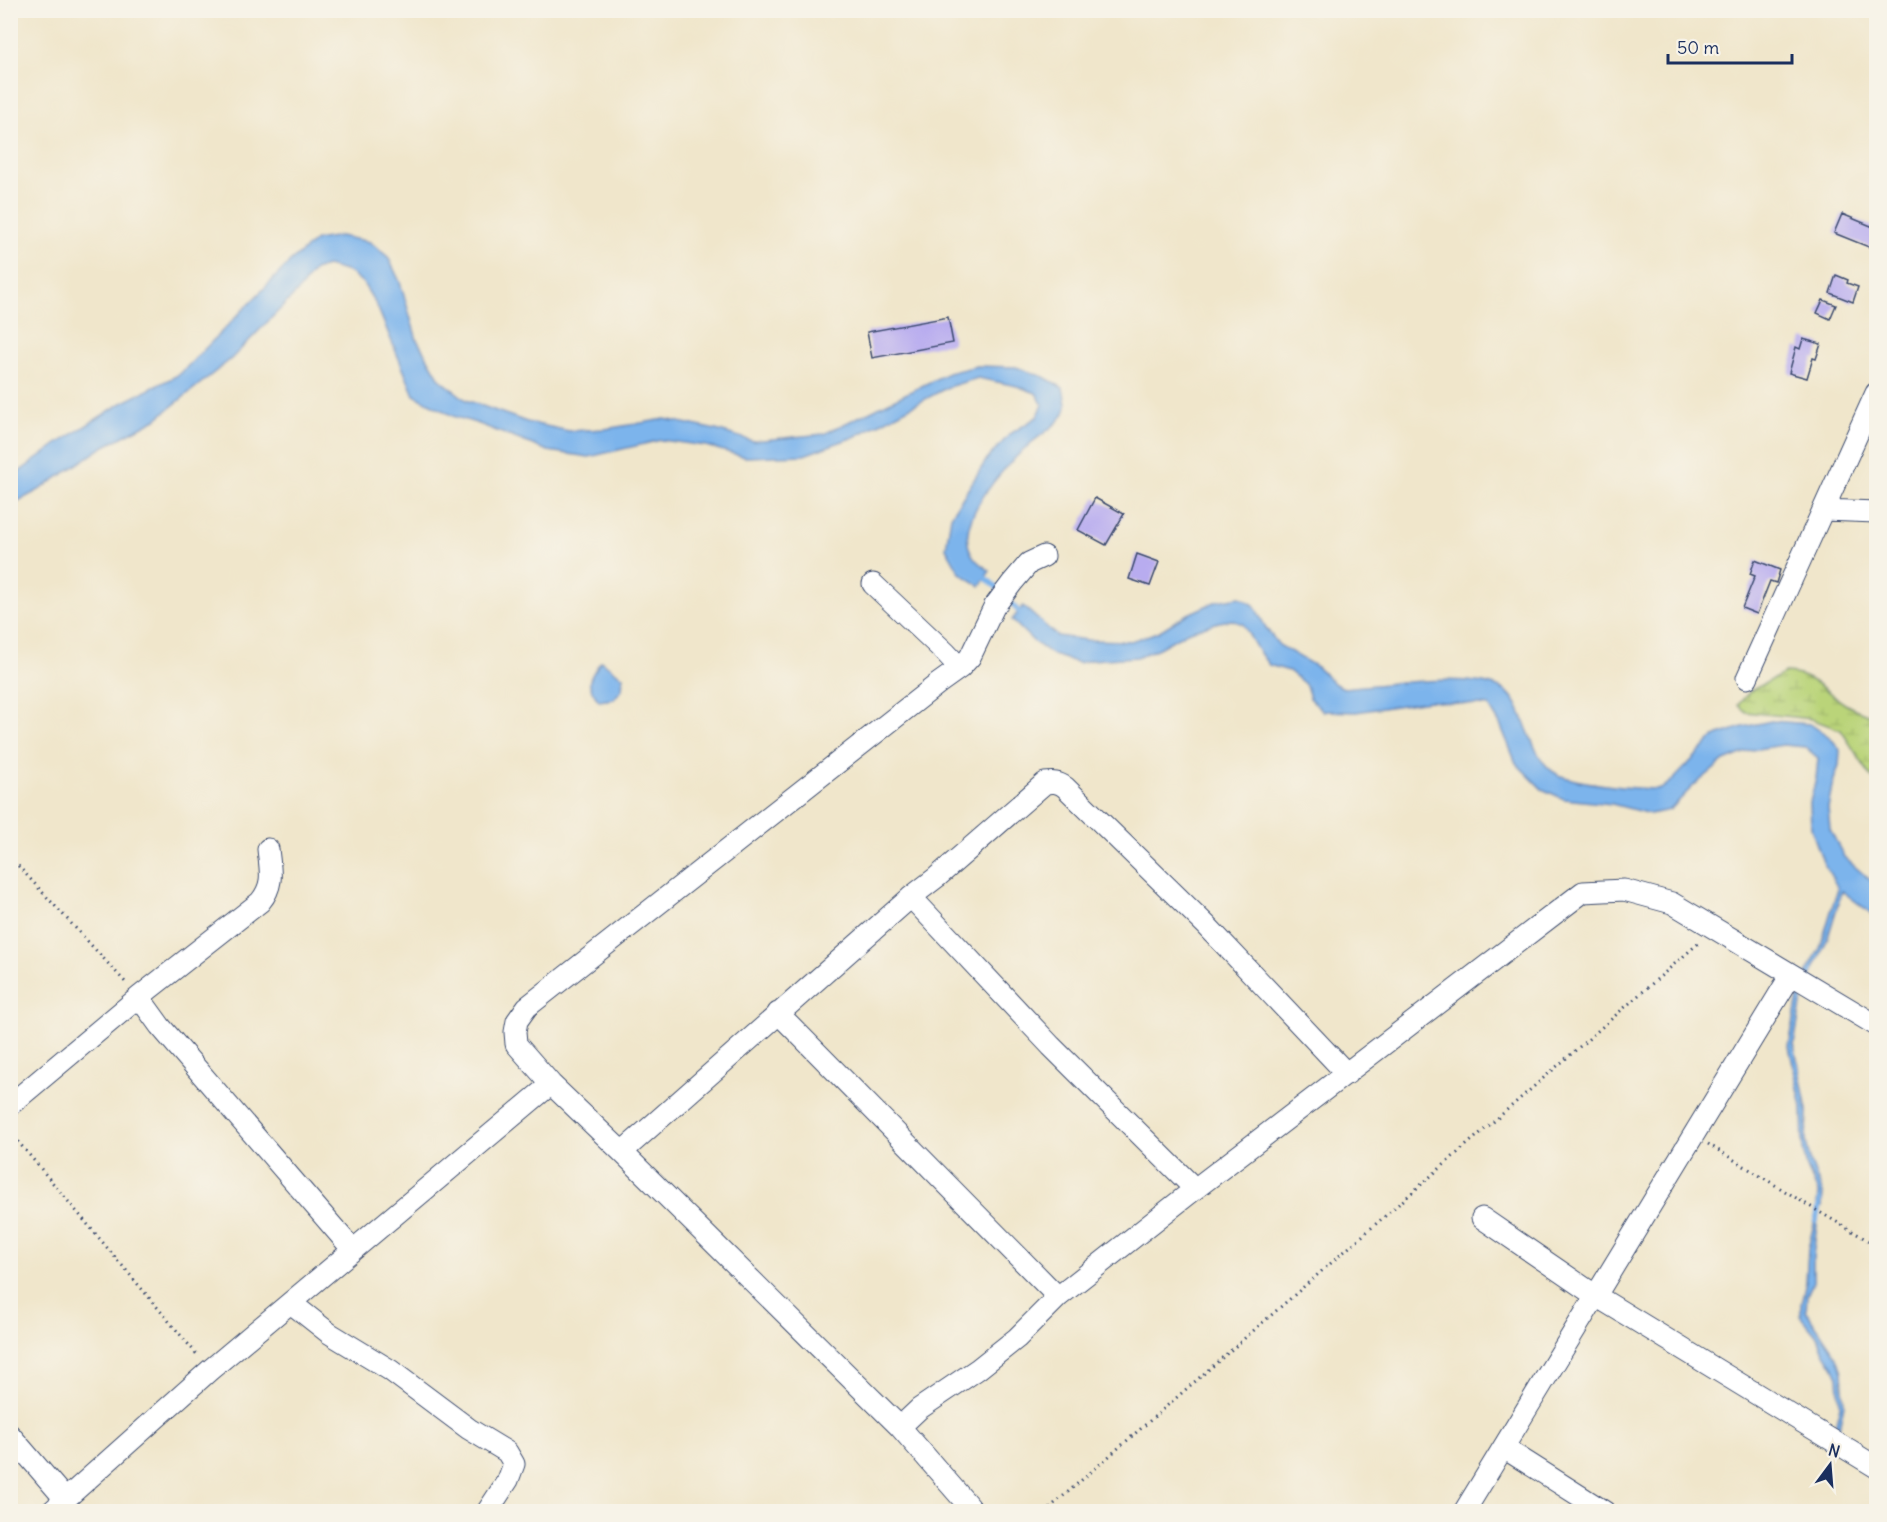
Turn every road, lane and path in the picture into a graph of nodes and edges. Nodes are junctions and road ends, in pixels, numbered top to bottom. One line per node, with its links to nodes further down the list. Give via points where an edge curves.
1 (1876, 393): 2 (street)
2 (1824, 510): 3 (street); 7 (street)
3 (1876, 512)
4 (1044, 556): 6 (street, via 1029,563 1012,583)
5 (873, 584): 6 (street)
6 (960, 668): 17 (street, via 527,1007 517,1021 516,1044)
7 (1747, 678)
8 (268, 849): 13 (street, via 270,879 268,892 260,902)
9 (10, 857): 13 (path)
10 (911, 897): 14 (street); 16 (street, via 1046,783 1060,784 1207,926); 22 (street, via 1051,1046)
11 (1716, 928): 12 (street); 16 (street, via 1672,903 1633,892 1583,892); 37 (path)
12 (1800, 981): 15 (street); 20 (street)
13 (139, 997): 18 (street); 25 (street)
14 (778, 1013): 21 (street); 27 (street)
15 (1876, 1025)
16 (1347, 1074): 22 (street)
17 (551, 1084): 21 (street); 25 (street)
18 (10, 1105)
19 (10, 1132): 29 (path)
20 (1694, 1135): 24 (path); 26 (street)
21 (622, 1152): 30 (street)
22 (1196, 1189): 27 (street)
23 (1482, 1218): 26 (street)
24 (1876, 1245)
25 (353, 1250): 28 (street)
26 (1596, 1296): 32 (street); 33 (street)
27 (1058, 1297): 30 (street, via 1017,1338)
28 (291, 1303): 29 (street); 35 (street, via 329,1333 390,1370 507,1452 514,1464)
29 (210, 1370): 34 (street)
30 (900, 1427): 36 (street)
31 (10, 1435): 34 (street)
32 (1504, 1448): 38 (street); 39 (street)
33 (1876, 1467)
34 (58, 1505)
35 (487, 1512)
36 (974, 1512)
37 (1045, 1512)
38 (1464, 1512)
39 (1605, 1512)

